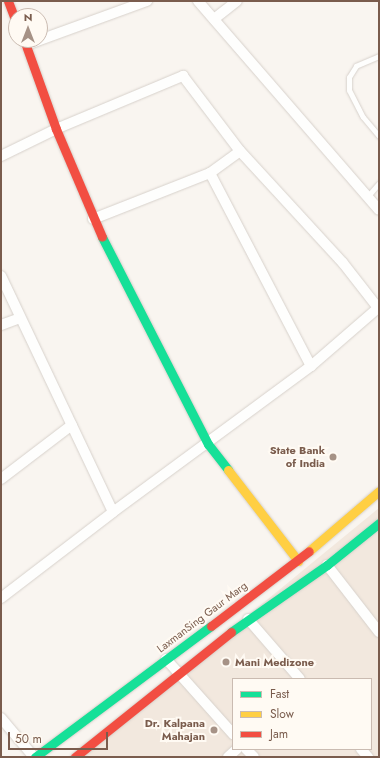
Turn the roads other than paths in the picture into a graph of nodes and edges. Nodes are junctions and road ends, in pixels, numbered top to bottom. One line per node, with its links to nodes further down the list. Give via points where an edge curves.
1 (147, 1): 5 (street)
2 (198, 1): 4 (street)
3 (237, 1): 4 (street)
4 (214, 19): 14 (street)
5 (48, 35)
6 (27, 48): 8 (main road)
7 (379, 56): 9 (lane, via 356,66 350,77 349,90 363,117)
8 (56, 129): 10 (street, via 183,76); 11 (street); 16 (main road)
9 (379, 136)
10 (240, 151): 12 (street); 18 (street, via 343,263)
11 (1, 156)
12 (210, 173): 16 (street); 21 (street)
13 (379, 184): 14 (lane)
14 (367, 197): 15 (street)
15 (379, 210)
16 (93, 219): 23 (main road)
17 (1, 276): 19 (street)
18 (379, 309): 21 (street)
19 (20, 318): 20 (street); 22 (street)
20 (1, 325)
21 (311, 366): 23 (street)
22 (72, 424): 24 (street); 26 (street)
23 (208, 444): 26 (street); 28 (main road)
24 (1, 480)
25 (379, 491): 28 (main road, LaxmanSing Gaur Marg)
26 (113, 512): 30 (street)
27 (379, 523): 29 (main road)
28 (298, 561): 33 (main road, LaxmanSing Gaur Marg)
29 (327, 565): 31 (main road); 32 (street)
30 (1, 598)
31 (248, 619): 34 (main road); 35 (street)
32 (379, 632)
33 (166, 659): 34 (street); 39 (main road, LaxmanSing Gaur Marg)
34 (178, 674): 37 (street); 40 (main road)
35 (299, 678)
36 (1, 718): 39 (street)
37 (232, 733)
38 (236, 750): 41 (street)
39 (35, 757)
40 (75, 757)
41 (228, 757)

